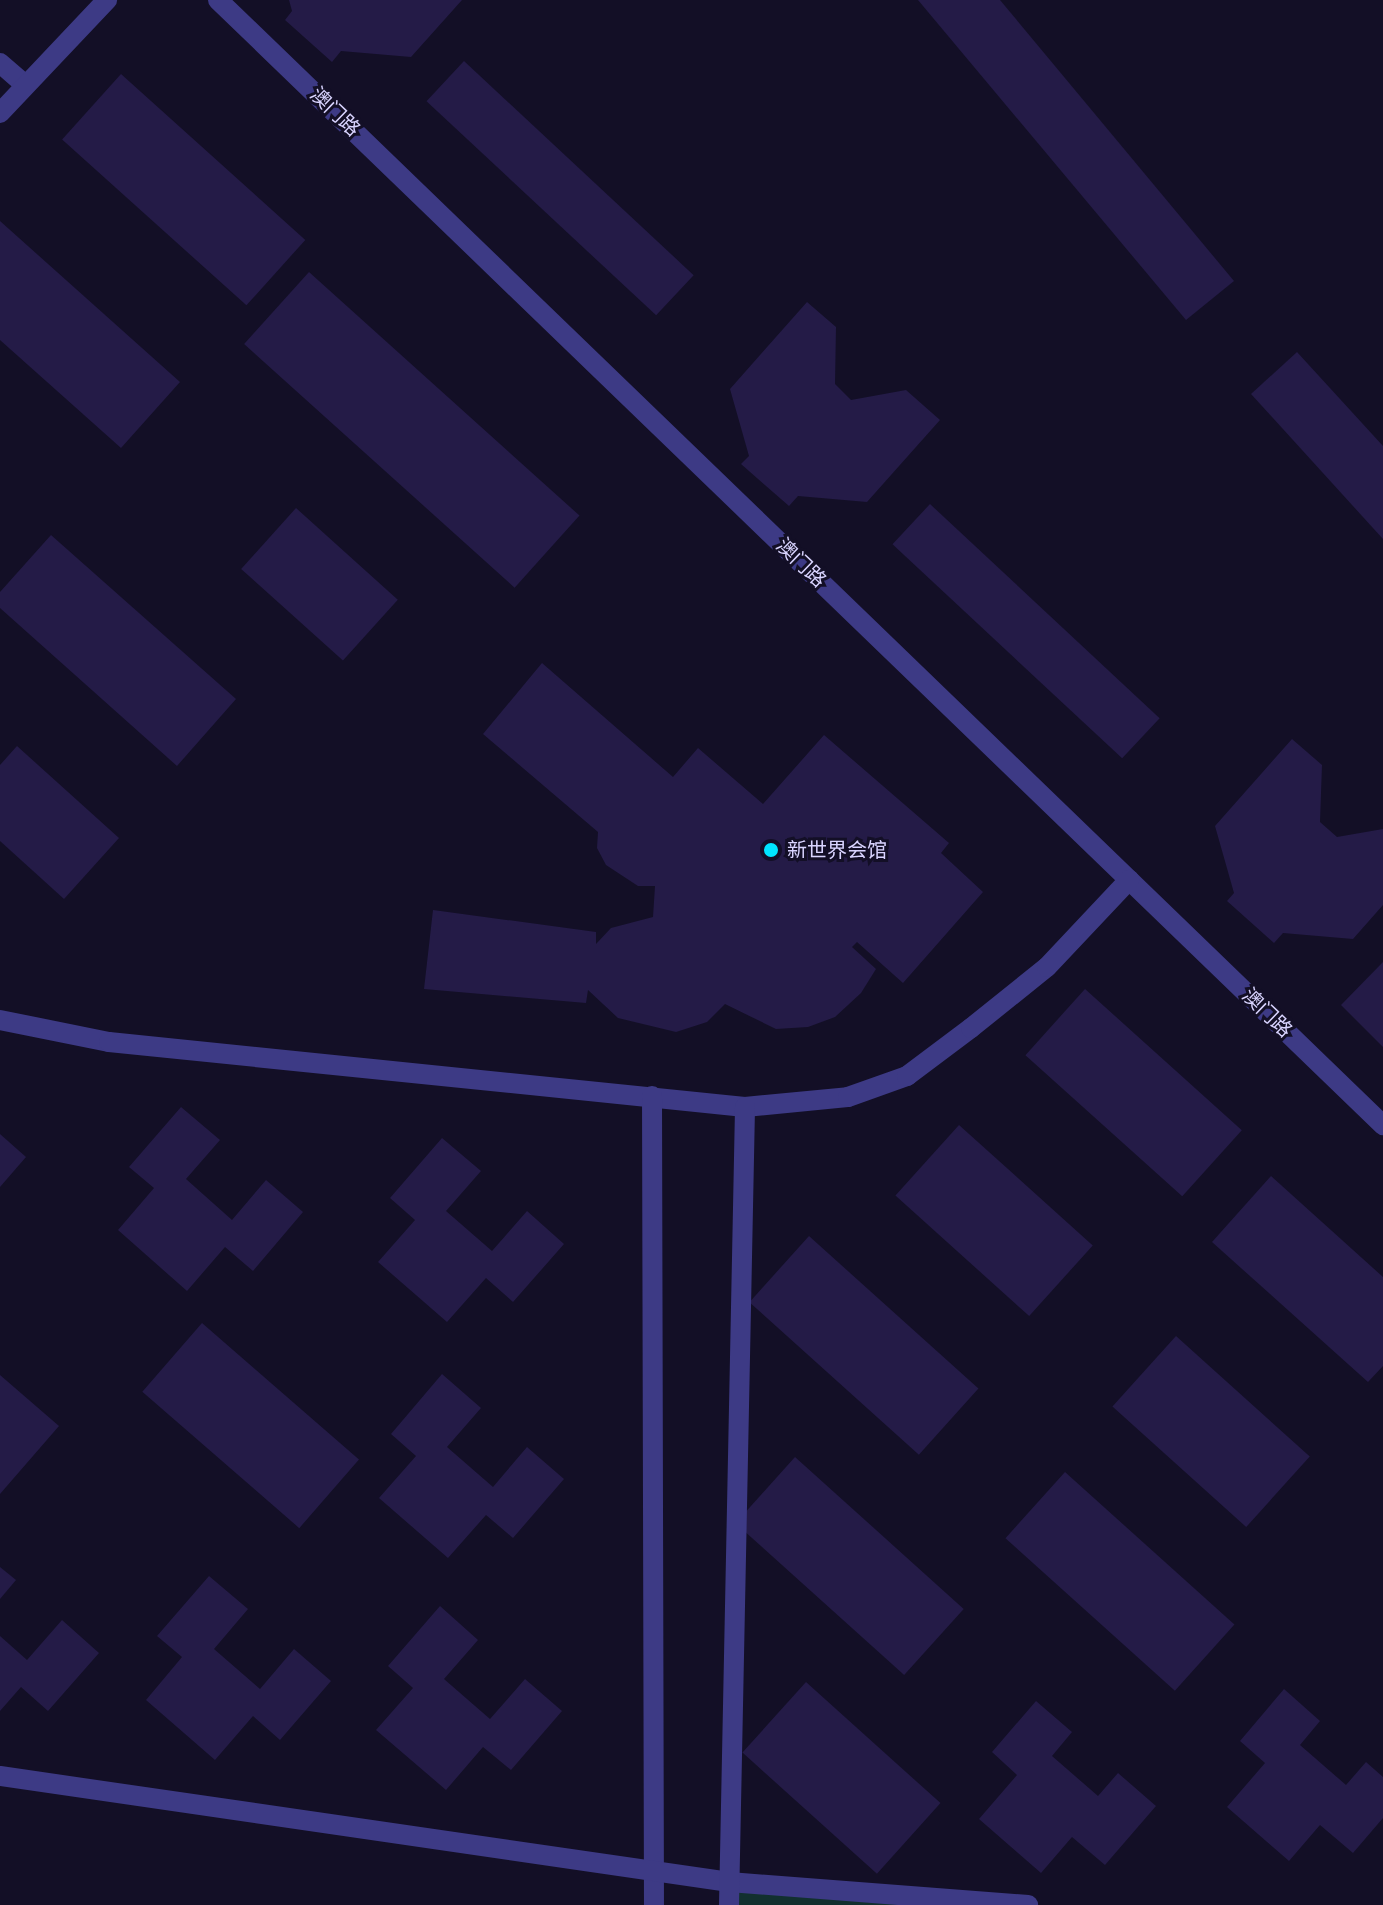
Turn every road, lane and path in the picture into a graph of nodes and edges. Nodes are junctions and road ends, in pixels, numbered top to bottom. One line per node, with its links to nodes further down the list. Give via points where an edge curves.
1 (107, 0): 4 (street)
2 (218, 0): 6 (street, 澳门路)
3 (0, 63): 4 (street)
4 (25, 85): 5 (street)
5 (0, 113)
6 (1129, 880): 9 (street, via 1047,967 907,1076 848,1097); 10 (street, 澳门路)
7 (0, 1020): 8 (street, via 109,1042)
8 (652, 1096): 9 (street); 12 (street)
9 (745, 1107): 13 (street)
10 (1383, 1125)
11 (0, 1776): 12 (street)
12 (654, 1871): 13 (street); 14 (street)
13 (729, 1882): 15 (street); 16 (street)
14 (654, 1905)
15 (729, 1905)
16 (1028, 1905)

